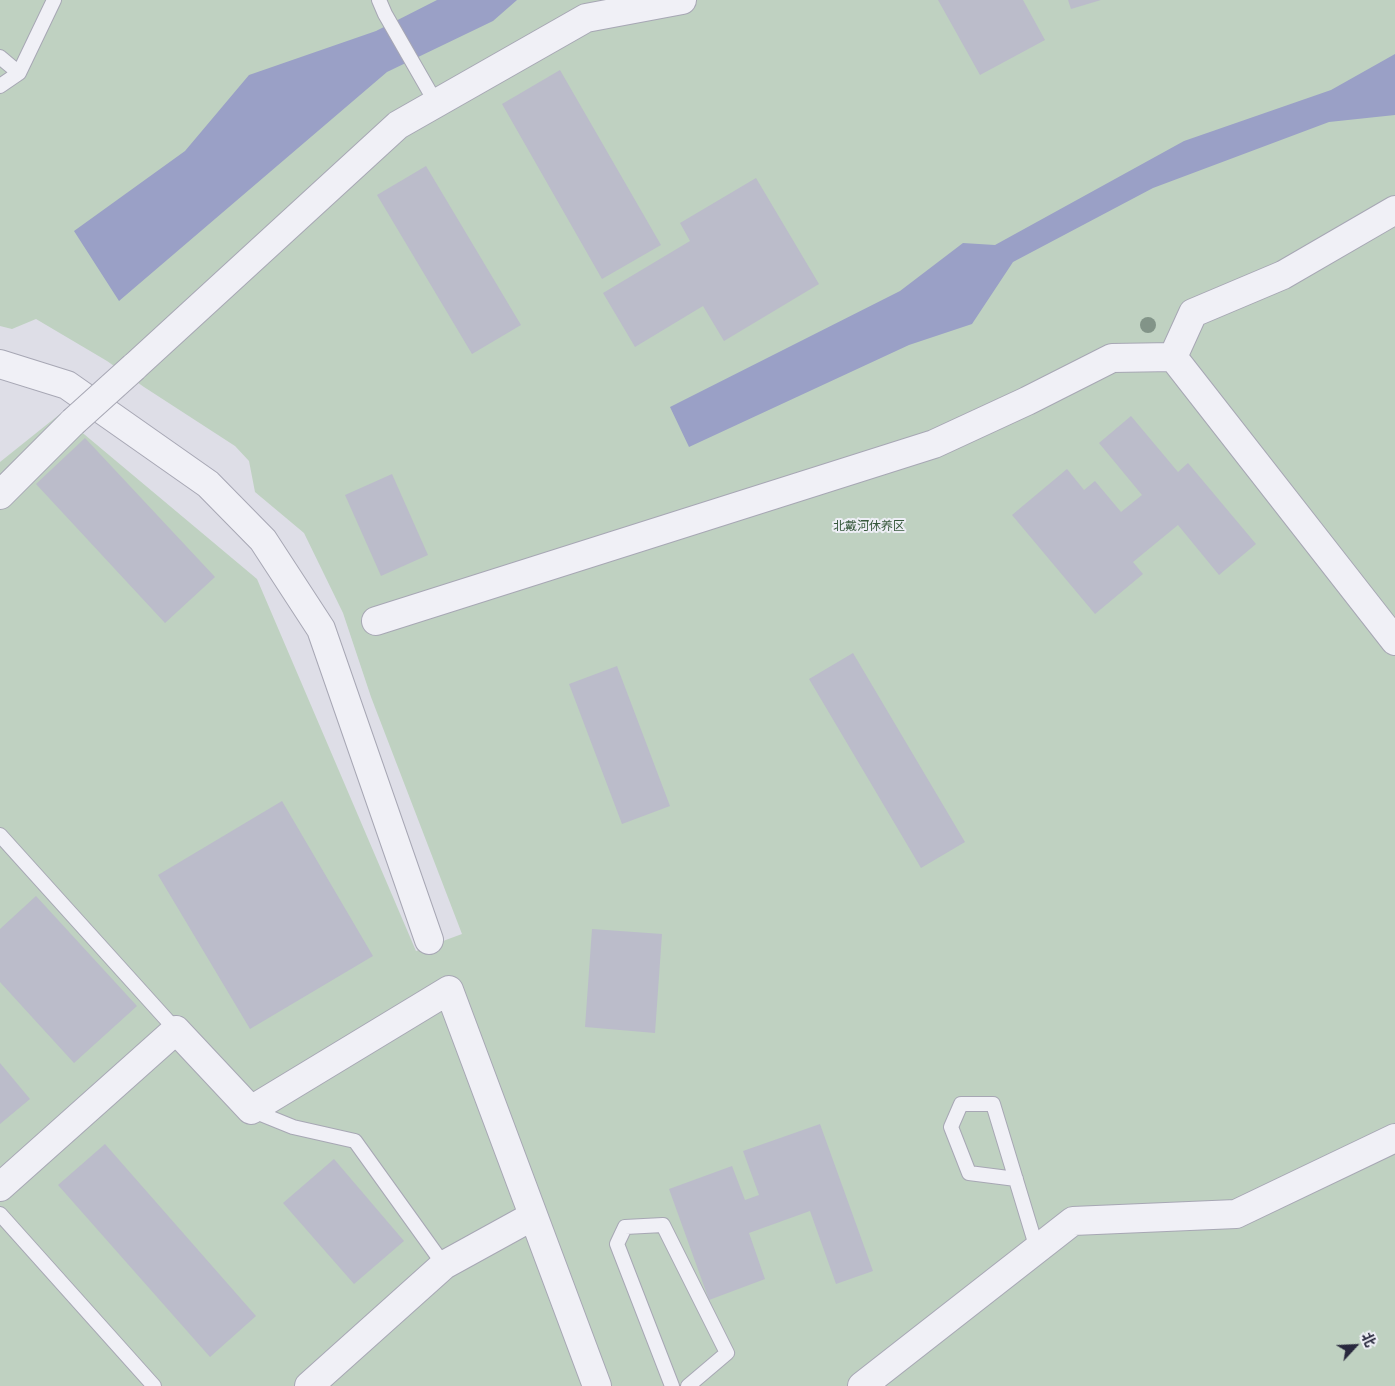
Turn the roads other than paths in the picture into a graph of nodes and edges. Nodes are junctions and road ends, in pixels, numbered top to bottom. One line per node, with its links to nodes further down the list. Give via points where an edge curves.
1 (54, 0): 5 (lane)
2 (379, 0): 7 (lane)
3 (682, 0): 7 (street, via 586,18)
4 (0, 57): 5 (lane)
5 (19, 73): 6 (lane)
6 (0, 86)
7 (436, 103): 11 (street, bridge, via 398,125 74,422)
8 (1395, 210): 9 (street, via 1282,275 1193,313)
9 (1173, 357): 12 (street, via 1112,358 934,444); 13 (street)
10 (0, 364): 15 (street, via 67,385 208,484 263,540 321,629)
11 (0, 496)
12 (376, 621)
13 (1395, 641)
14 (0, 835): 16 (lane)
15 (429, 940)
16 (176, 1030): 17 (street); 20 (street)
17 (251, 1110): 22 (street, via 449,990); 24 (lane, via 293,1127 355,1141)
18 (1395, 1138): 23 (street, via 1236,1214 1073,1221)
19 (1016, 1179): 19 (lane, via 993,1104 961,1104 951,1127 970,1174); 23 (lane)
20 (0, 1187)
21 (0, 1214): 25 (lane)
22 (533, 1216): 24 (street); 27 (street)
23 (1037, 1249): 30 (street)
24 (444, 1265): 26 (street)
25 (154, 1386)
26 (309, 1386)
27 (597, 1386)
28 (672, 1386): 29 (lane, via 617,1244 625,1227 663,1225 727,1353)
29 (688, 1386)
30 (862, 1386)

